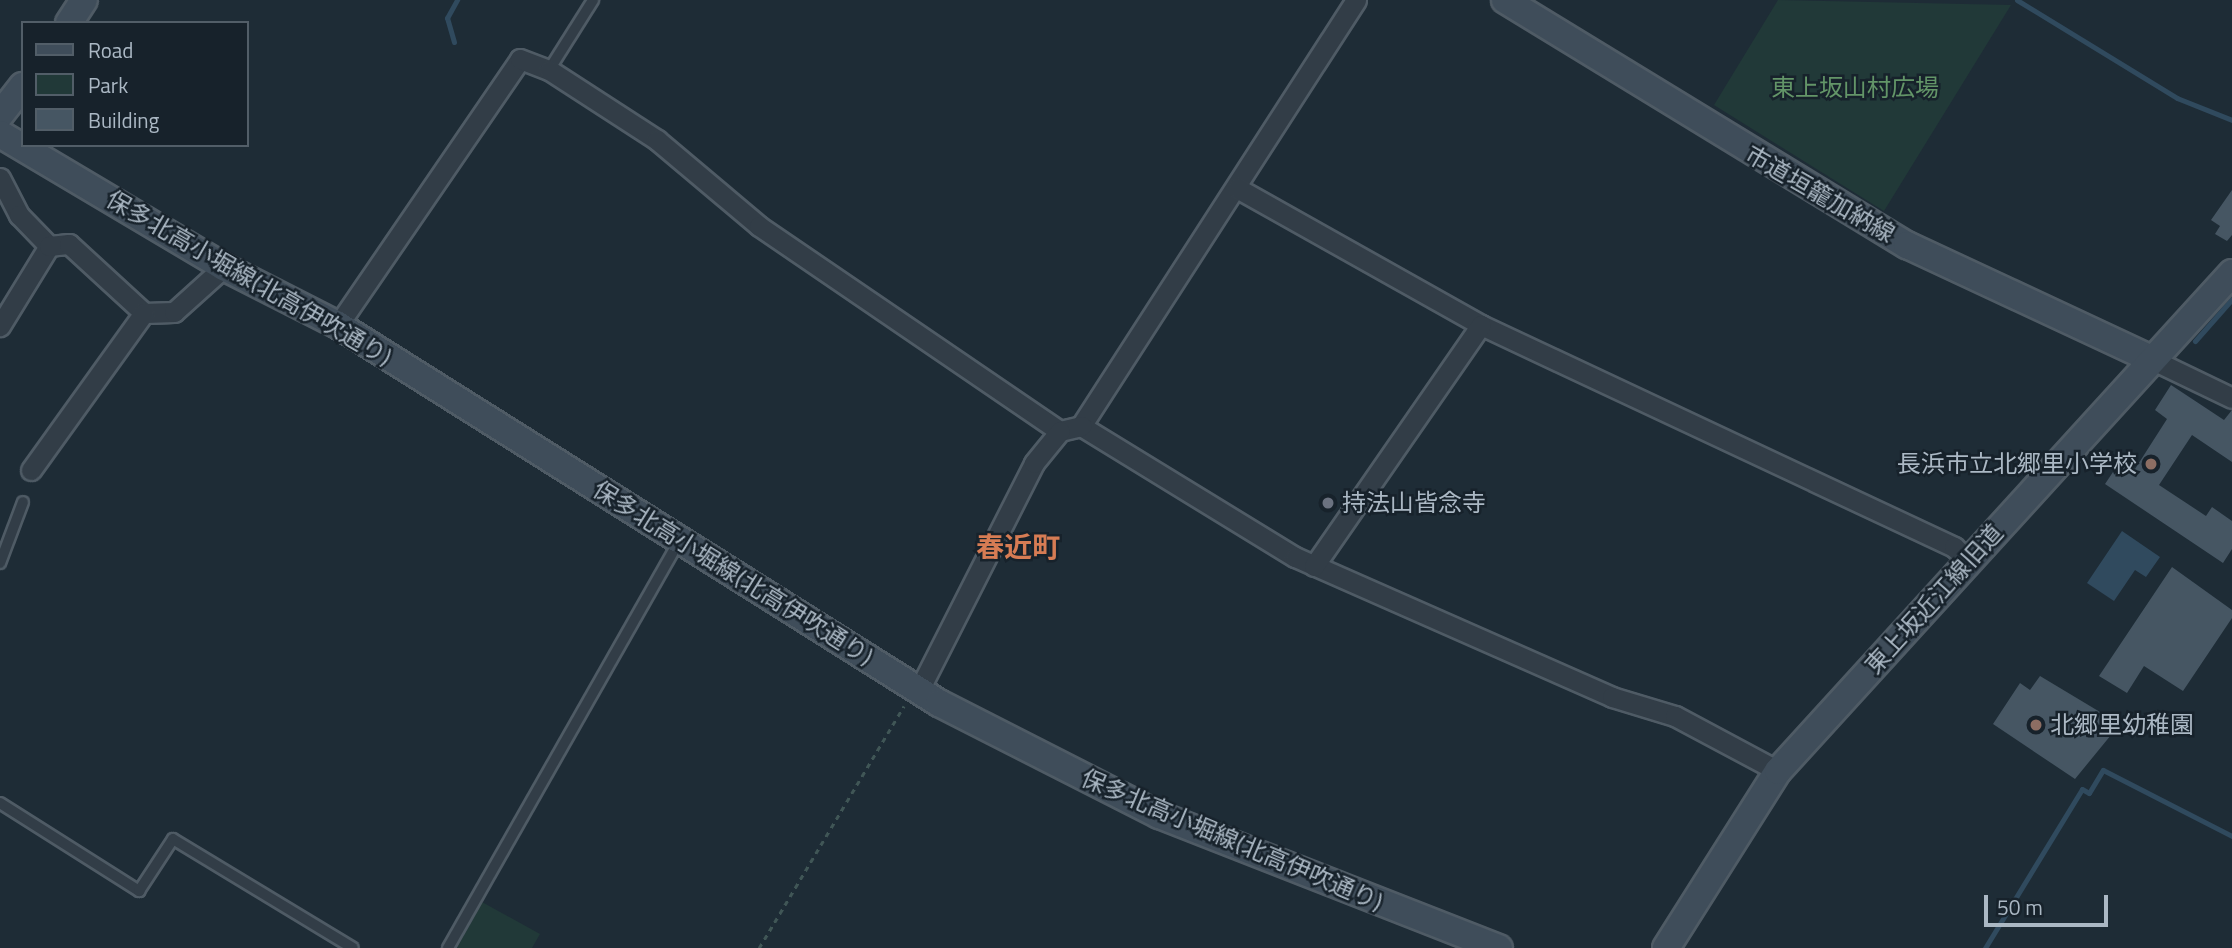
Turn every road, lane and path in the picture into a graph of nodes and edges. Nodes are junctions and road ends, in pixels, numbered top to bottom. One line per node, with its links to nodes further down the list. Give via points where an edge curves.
1 (84, 0): 5 (street)
2 (593, 0): 6 (lane)
3 (1356, 0): 13 (street)
4 (1505, 0): 21 (street, 市道垣籠加納線, via 1907,245)
5 (70, 21)
6 (549, 69): 18 (street, via 520,60); 24 (street, via 657,140 769,233)
7 (21, 89): 8 (street)
8 (0, 115)
9 (0, 134): 10 (street, 保多北高小堀線(北高伊吹通り))
10 (21, 146)
11 (22, 147): 15 (street, 保多北高小堀線(北高伊吹通り))
12 (0, 178): 14 (street, via 19,215)
13 (1237, 188): 19 (street); 23 (street)
14 (49, 246): 17 (street, via 69,244); 20 (street)
15 (224, 267): 17 (street, via 174,312); 18 (street, 保多北高小堀線(北高伊吹通り))
16 (2232, 273): 21 (street, 東上坂近江線旧道)
17 (144, 313): 25 (street)
18 (338, 325): 27 (street, 保多北高小堀線(北高伊吹通り))
19 (1481, 325): 28 (street, via 1954,547); 30 (street)
20 (0, 326)
21 (2151, 359): 22 (street); 28 (street, 東上坂近江線旧道)
22 (2232, 398)
23 (1081, 426): 24 (street); 30 (street)
24 (1060, 431): 31 (street, via 1034,463)
25 (31, 470)
26 (23, 502): 29 (lane)
27 (680, 539): 31 (street, 保多北高小堀線(北高伊吹通り)); 35 (lane)
28 (1969, 561): 32 (street, 東上坂近江線旧道)
29 (0, 563)
30 (1314, 566): 32 (street, via 1612,698 1675,716)
31 (919, 690): 36 (path); 37 (street, 保多北高小堀線(北高伊吹通り), via 1159,815)
32 (1778, 771): 38 (street, 東上坂近江線旧道)
33 (0, 803): 34 (lane, via 139,891 173,839)
34 (353, 948)
35 (448, 948)
36 (759, 948)
37 (1499, 948)
38 (1666, 948)

